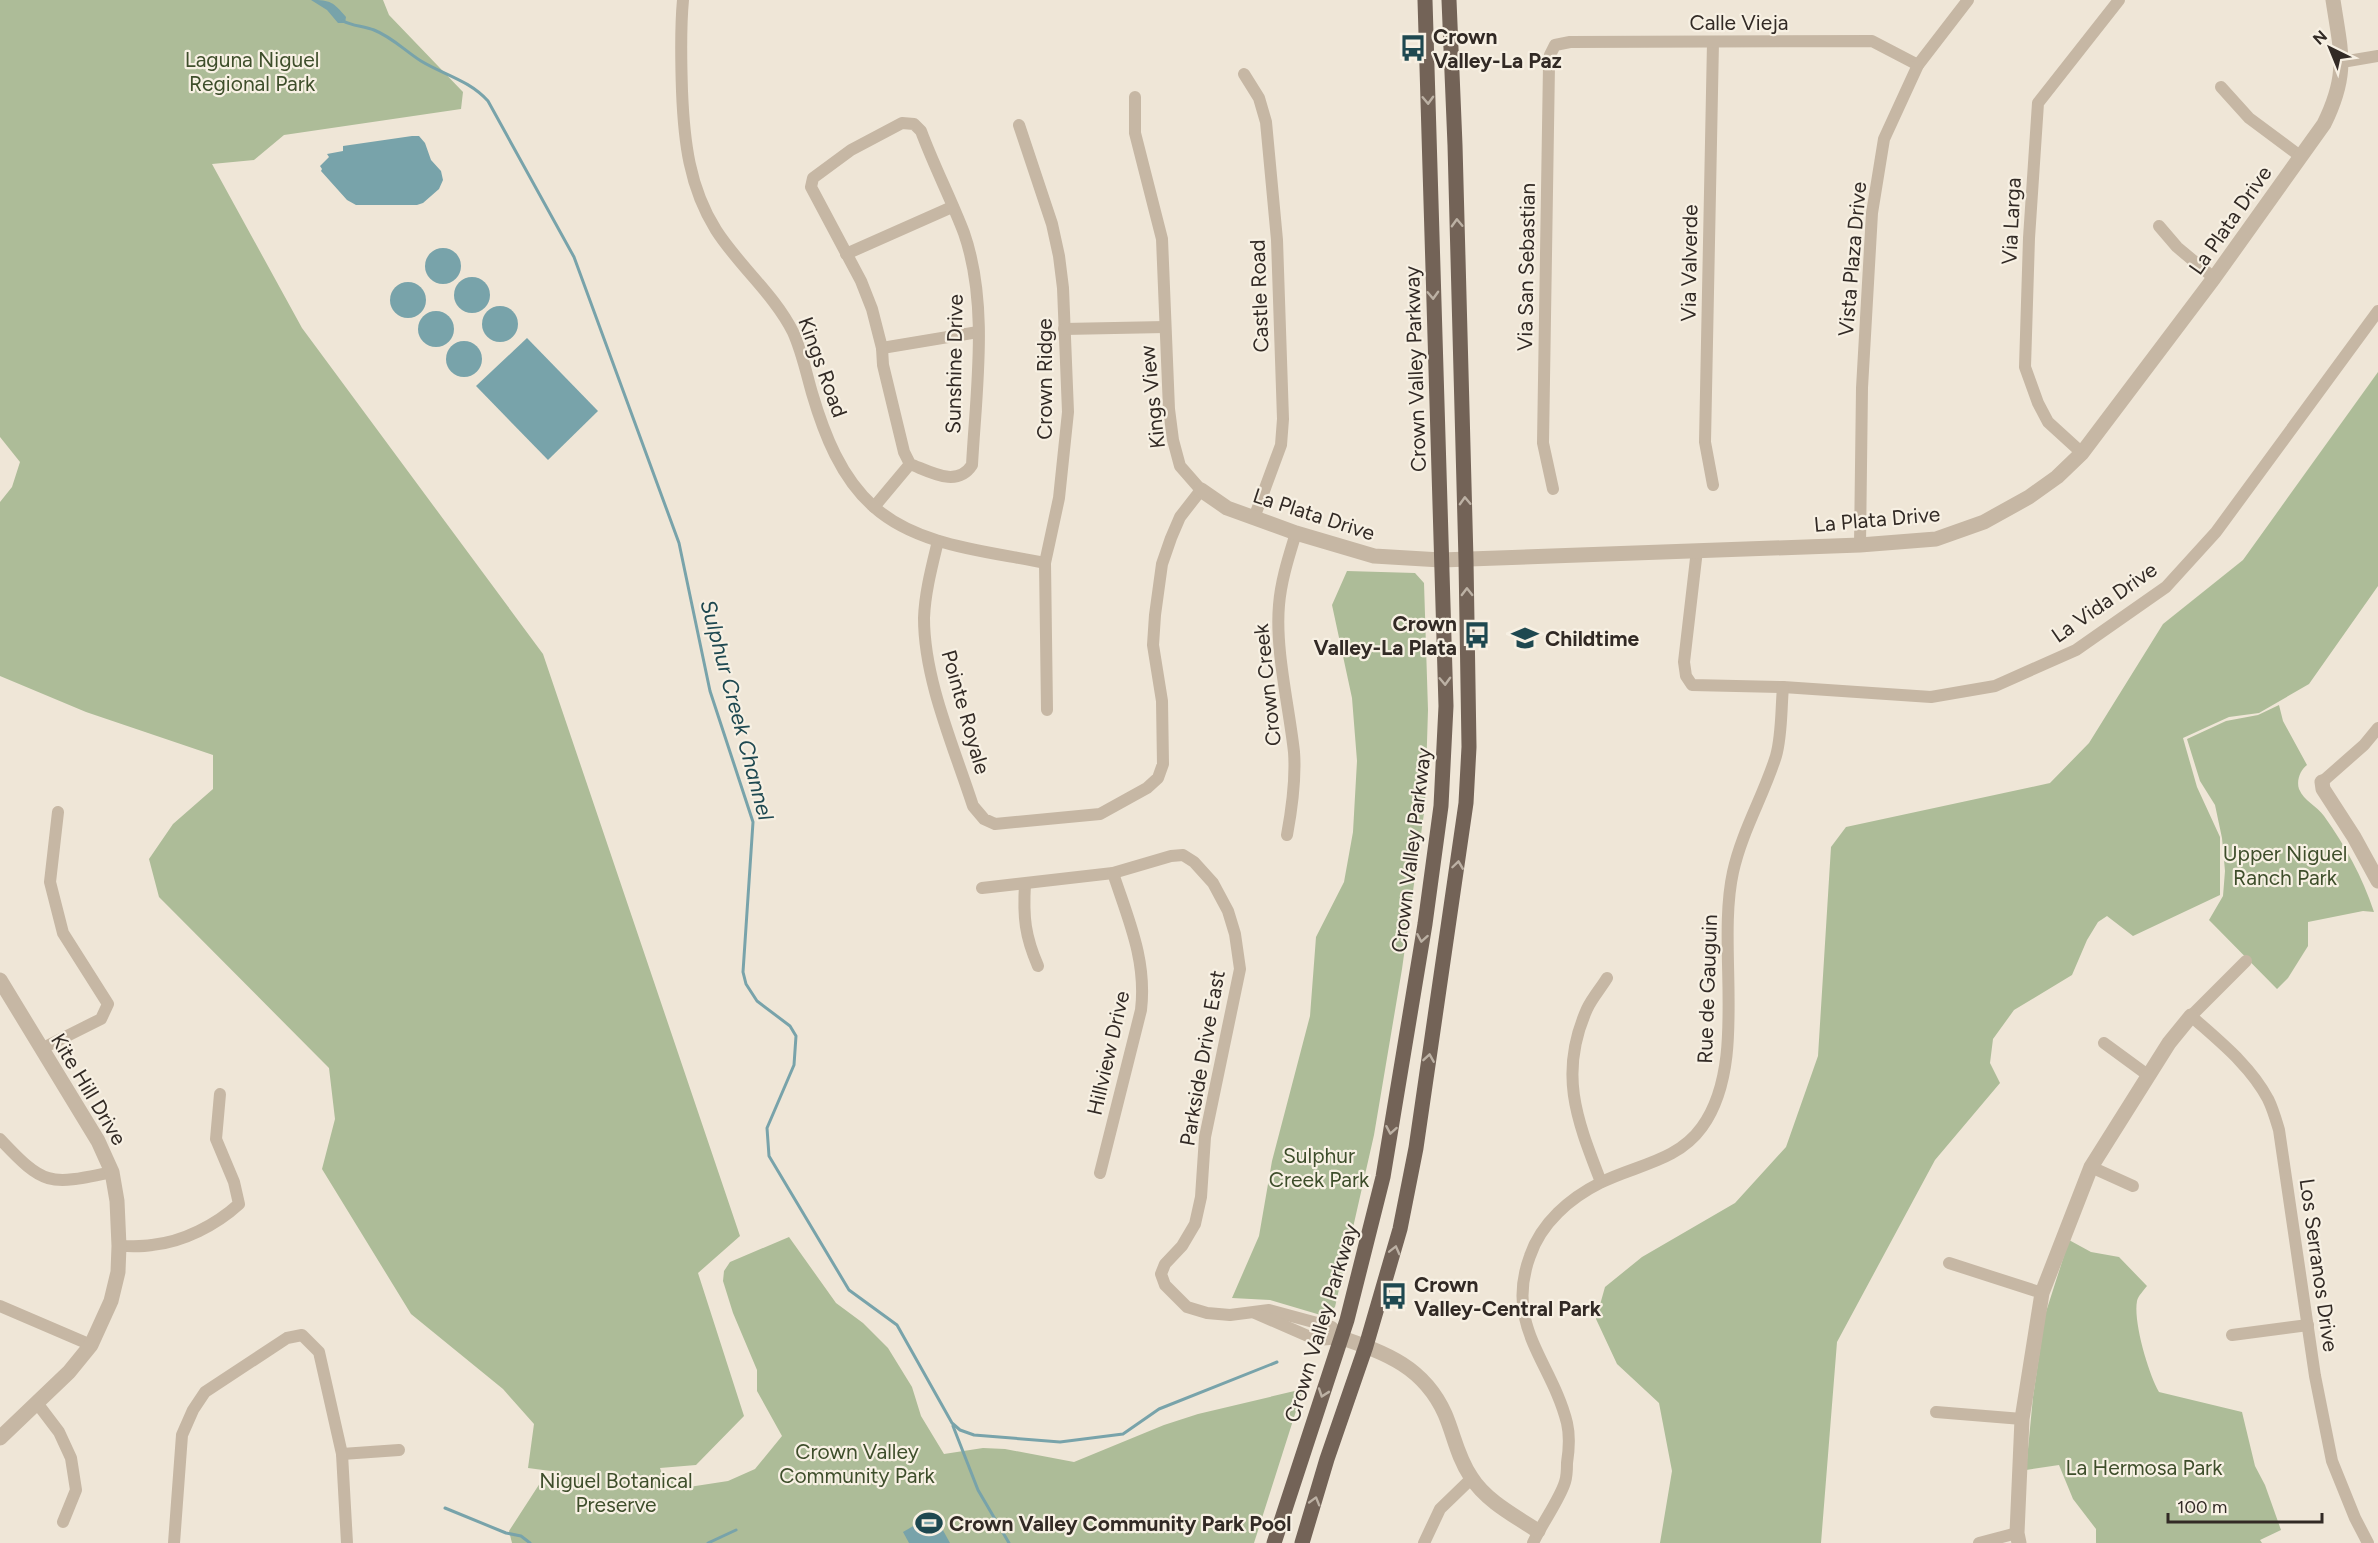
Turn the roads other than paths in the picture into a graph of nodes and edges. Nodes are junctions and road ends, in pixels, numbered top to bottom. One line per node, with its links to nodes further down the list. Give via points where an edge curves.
1 (683, 0): 31 (street, Kings Road, via 680,47 684,139 696,190 716,230 792,331 822,423 843,472)
2 (1425, 0): 37 (main road, Crown Valley Parkway, one-way to 37)
3 (1449, 0): 38 (main road, one-way to 3)
4 (1968, 0): 11 (street, Vista Plaza Drive)
5 (2119, 0): 26 (street, Via Larga, via 2038,104 2025,367 2048,422)
6 (2333, 0): 10 (street, La Plata Drive)
7 (1713, 42): 8 (street, Calle Vieja); 11 (street, Calle Vieja, via 1872,41); 28 (street, Via Valverde, via 1705,442)
8 (1555, 45): 29 (street, Via San Sebastian, via 1549,65 1543,443)
9 (2378, 56): 10 (street)
10 (2342, 62): 16 (street, La Plata Drive, via 2334,103)
11 (1918, 65): 35 (street, Vista Plaza Drive, via 1884,139 1872,213 1862,388)
12 (1244, 74): 32 (street, Castle Road, via 1259,98 1266,122 1277,240 1283,419 1281,445)
13 (2221, 87): 16 (street, via 2249,118)
14 (1135, 97): 22 (street, Kings View, via 1136,133 1162,238)
15 (1019, 125): 23 (street, Crown Ridge, via 1052,224 1059,256)
16 (2300, 156): 20 (street, La Plata Drive)
17 (952, 207): 19 (street); 19 (street, Sunshine Drive, via 921,131 914,124 902,123 851,150 813,178 811,187); 24 (street, Sunshine Drive, via 970,258)
18 (2159, 226): 20 (street)
19 (846, 254): 25 (street, Sunshine Drive, via 872,309)
20 (2214, 278): 26 (street, La Plata Drive)
21 (2378, 312): 40 (street, La Vida Drive, via 2216,531 2166,587 2076,650 1995,686 1931,697)
22 (1165, 327): 23 (street); 30 (street, Kings View, via 1173,440 1180,466)
23 (1064, 329): 39 (street, Crown Ridge, via 1068,412 1059,498)
24 (978, 332): 25 (street); 27 (street, Sunshine Drive, via 972,465 965,475 955,478)
25 (882, 348): 27 (street, Sunshine Drive, via 883,365)
26 (2082, 453): 35 (street, La Plata Drive, via 2029,497 1984,522 1936,539)
27 (910, 464): 31 (street)
28 (1713, 485)
29 (1553, 489)
30 (1201, 490): 32 (street, La Plata Drive, via 1227,508); 34 (street, Pointe Royale, via 1180,517 1162,564 1159,584 1153,645 1162,701 1163,764 1158,778 1147,788 1100,814 995,824 984,819 973,806 927,651 927,587)
31 (874, 507): 34 (street, Kings Road, via 895,523)
32 (1254, 518): 33 (street, La Plata Drive)
33 (1296, 533): 37 (street, La Plata Drive, via 1374,556); 45 (street, Crown Creek, via 1279,606 1294,755)
34 (938, 541): 39 (street, Kings Road)
35 (1860, 545): 36 (street, La Plata Drive)
36 (1697, 550): 38 (street, La Plata Drive); 40 (street, La Vida Drive, via 1684,662 1692,685)
37 (1442, 560): 38 (street, La Plata Drive); 71 (main road, Crown Valley Parkway, one-way to 71, via 1446,706 1438,828 1383,1177)
38 (1466, 560): 73 (main road, one-way to 38, via 1391,1265 1408,1189 1467,803)
39 (1045, 562): 41 (street, Crown Ridge)
40 (1783, 687): 63 (street, Rue de Gauguin, via 1776,754 1733,872 1728,915 1727,1064 1718,1098 1701,1128 1671,1156)
41 (1047, 710)
42 (2378, 728): 43 (street)
43 (2322, 783): 47 (street)
44 (58, 812): 56 (street, via 50,882 63,933 108,1004 101,1019)
45 (1287, 835)
46 (1113, 873): 48 (street); 62 (street, Hillview Drive, via 1140,954 1143,988 1141,1010); 71 (street, Parkside Drive East, via 1171,856 1183,855 1194,862 1213,884 1228,911 1240,969 1204,1137 1201,1197 1194,1224 1182,1246 1165,1264 1161,1274 1165,1285 1187,1307 1207,1313 1255,1313 1317,1340)
47 (2378, 881)
48 (1025, 884): 49 (street); 51 (street, via 1023,917 1028,944)
49 (982, 888)
50 (2246, 961): 54 (street)
51 (1038, 966)
52 (1607, 978): 63 (street, via 1588,1008 1574,1050 1572,1091)
53 (2, 988): 56 (street, Kite Hill Drive)
54 (2191, 1017): 57 (street); 69 (street, Los Serranos Drive, via 2234,1054 2269,1101 2279,1130)
55 (2103, 1043): 57 (street)
56 (41, 1049): 61 (street, Kite Hill Drive, via 99,1141)
57 (2149, 1076): 60 (street)
58 (220, 1094): 65 (street, via 216,1139 239,1204 222,1219 189,1235 153,1245)
59 (0, 1140): 61 (street, via 25,1166 45,1179 69,1181)
60 (2091, 1167): 64 (street); 67 (street)
61 (112, 1172): 65 (street, Kite Hill Drive)
62 (1100, 1173)
63 (1600, 1182): 82 (street, Rue de Gauguin, via 1570,1201 1547,1224 1530,1254 1522,1285 1525,1319 1536,1353 1555,1388 1568,1425 1565,1483)
64 (2133, 1186)
65 (119, 1246): 72 (street, Kite Hill Drive, via 111,1301)
66 (1948, 1263): 67 (street)
67 (2042, 1293): 76 (street)
68 (0, 1306): 72 (street)
69 (2308, 1325): 70 (street); 90 (street, Los Serranos Drive, via 2332,1461)
70 (2232, 1335)
71 (1342, 1338): 73 (street); 86 (main road, Crown Valley Parkway, one-way to 86)
72 (91, 1345): 74 (street, Kite Hill Drive)
73 (1366, 1346): 80 (street, via 1394,1358 1424,1381 1444,1413 1456,1449); 87 (main road, one-way to 73)
74 (38, 1404): 77 (street, Kite Hill Drive); 81 (street, via 59,1432 71,1458 76,1490)
75 (1936, 1412): 76 (street)
76 (2022, 1419): 83 (street)
77 (0, 1438)
78 (399, 1450): 79 (street)
79 (342, 1454): 84 (street, via 319,1352 302,1335 287,1338 205,1392 193,1410 182,1435); 85 (street)
80 (1472, 1478): 82 (street); 88 (street, via 1440,1509)
81 (63, 1521)
82 (1535, 1537)
83 (2018, 1538): 89 (street)
84 (174, 1543)
85 (346, 1543)
86 (1274, 1543)
87 (1302, 1543)
88 (1424, 1543)
89 (1980, 1543)
90 (2368, 1543)

